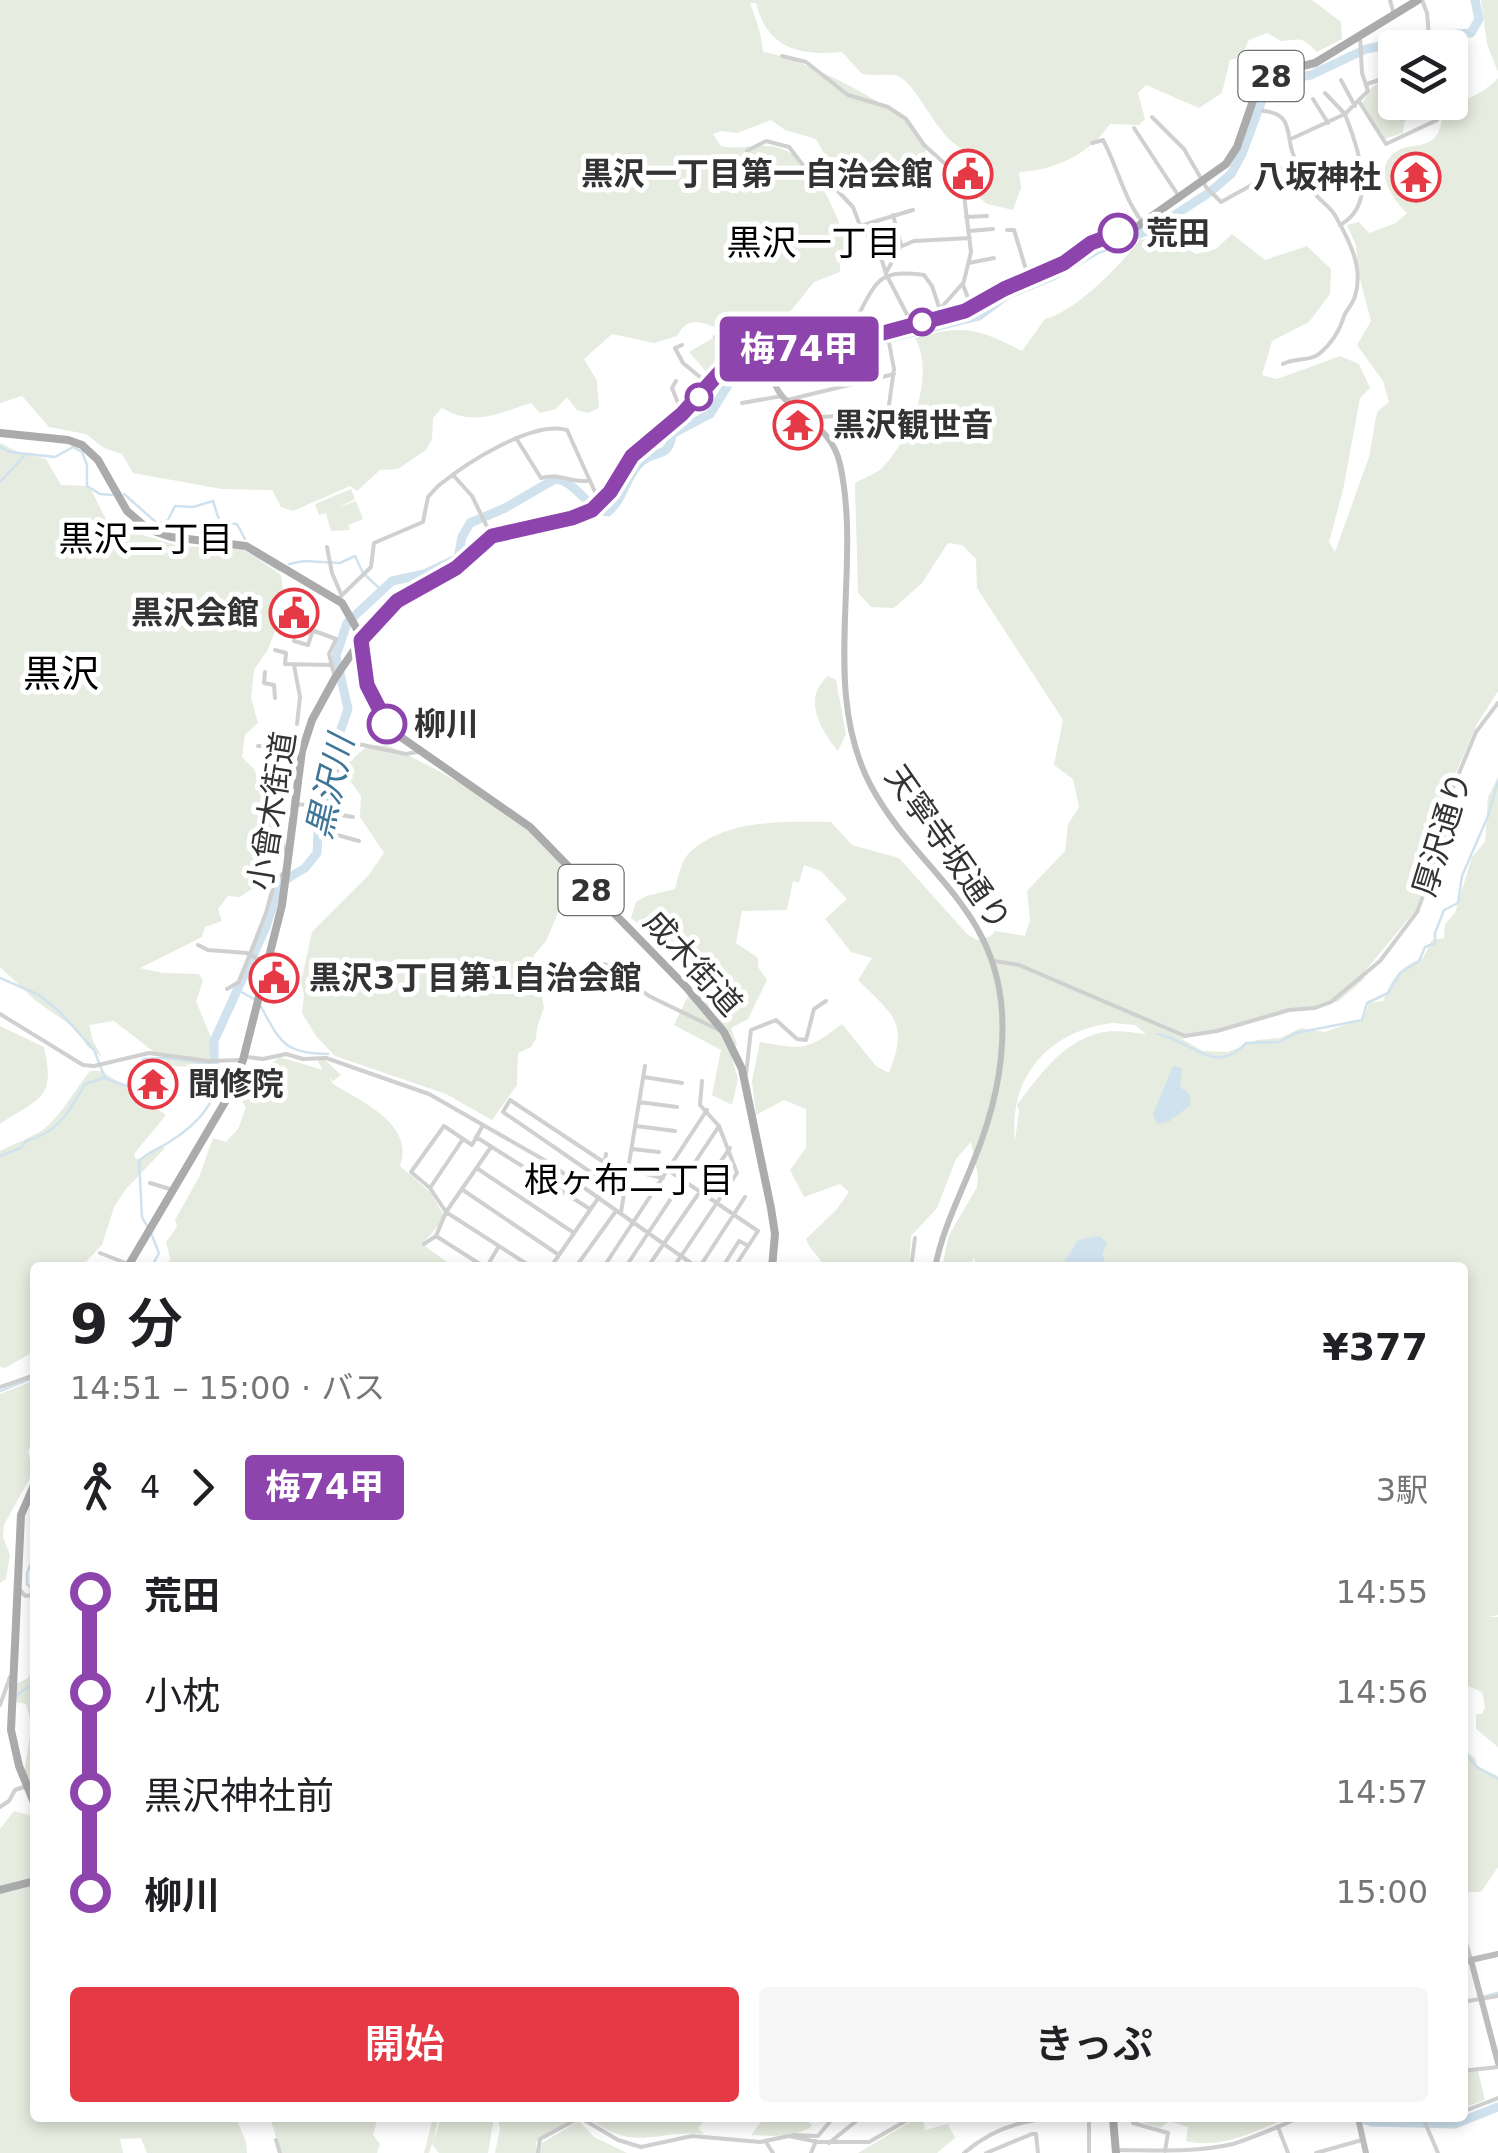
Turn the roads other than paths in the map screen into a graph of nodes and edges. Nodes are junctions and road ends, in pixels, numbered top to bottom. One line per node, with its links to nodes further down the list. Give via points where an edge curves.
1 (1390, 0): 3 (street)
2 (1420, 0): 3 (main road, 28); 4 (street)
3 (1394, 14): 5 (main road, 28)
4 (1429, 30)
5 (1360, 36): 9 (street); 23 (main road, 28, via 1314,63 1268,78 1233,156)
6 (782, 56): 28 (street, via 799,58 838,91 888,106 906,119 962,179)
7 (1342, 80): 12 (street)
8 (1378, 80): 9 (street)
9 (1367, 84): 12 (street)
10 (1325, 92): 14 (street)
11 (1312, 99): 17 (street)
12 (1357, 104): 14 (street); 16 (street, via 1386,144)
13 (1263, 110): 19 (street, via 1280,116)
14 (1345, 114): 17 (street); 30 (street, via 1365,184 1358,211)
15 (1152, 116): 23 (street, via 1184,149)
16 (1437, 120)
17 (1328, 123): 19 (street)
18 (1134, 128): 24 (street)
19 (1293, 138): 22 (street)
20 (1092, 142): 29 (street, via 1103,140 1128,203)
21 (747, 151): 31 (street, via 766,141 789,147 816,182 835,188)
22 (1298, 160): 23 (street, via 1226,202); 30 (street, via 1315,196)
23 (1205, 185): 24 (main road, 28)
24 (1180, 198): 29 (main road, 28)
25 (912, 210): 26 (street)
26 (893, 216): 31 (street); 35 (street)
27 (986, 216): 28 (street)
28 (966, 217): 34 (street)
29 (1143, 222): 40 (main road, 28)
30 (1340, 225): 51 (street, via 1353,246 1355,298 1320,354)
31 (860, 226): 36 (street)
32 (993, 229): 34 (street)
33 (1007, 230): 40 (street, via 1014,230)
34 (970, 234): 35 (street); 38 (street)
35 (901, 244): 36 (street); 39 (street)
36 (880, 255): 39 (street)
37 (992, 261): 38 (street)
38 (969, 263): 41 (street)
39 (887, 275): 43 (street, via 924,275); 44 (street); 46 (street, via 875,282 860,312)
40 (1028, 278): 42 (main road, 28)
41 (963, 282): 42 (street); 43 (street)
42 (972, 308): 43 (main road, 28)
43 (941, 313): 44 (main road, 28)
44 (912, 324): 47 (main road, 28)
45 (715, 337): 50 (street)
46 (868, 337): 47 (main road, 28); 49 (main road, 28)
47 (888, 337): 52 (street)
48 (682, 345): 54 (street, via 675,348 683,362)
49 (765, 359): 50 (main road, 28); 55 (street, 天寧寺坂通り)
50 (732, 363): 54 (main road, 28)
51 (1284, 364)
52 (894, 374): 55 (street); 58 (street, via 884,428 849,434 842,433 848,415)
53 (676, 381): 57 (street, via 672,388)
54 (709, 384): 57 (main road, 28)
55 (784, 398): 56 (street); 58 (street, 天寧寺坂通り)
56 (742, 403)
57 (682, 414): 63 (main road, 28, via 632,456)
58 (810, 418): 93 (street, 天寧寺坂通り, via 829,438 840,465 848,591 844,696 866,775 888,813 962,904)
59 (0, 433): 66 (main road, 成木街道, via 82,445 148,529 246,546)
60 (516, 438): 61 (street); 62 (street, via 542,478); 62 (street, via 564,428)
61 (452, 475): 64 (street, via 470,492); 66 (street, via 429,494 420,526 374,543 371,567)
62 (588, 481): 63 (street)
63 (597, 505): 64 (main road, via 572,518)
64 (492, 536): 69 (main road, 小曾木街道, via 456,568 397,601)
65 (328, 548): 66 (street)
66 (340, 597): 69 (main road, 成木街道)
67 (315, 616): 68 (street, via 309,628)
68 (314, 630): 70 (street, via 308,645); 73 (street, via 336,639)
69 (361, 640): 72 (main road, 小曾木街道); 75 (main road, 成木街道 / 28)
70 (294, 641)
71 (276, 650): 74 (street)
72 (347, 660): 75 (main road); 77 (main road, 小曾木街道)
73 (330, 664): 74 (street); 77 (street)
74 (294, 665): 80 (street)
75 (362, 665): 83 (main road, 成木街道 / 28, via 379,713)
76 (264, 672): 78 (street)
77 (338, 674): 85 (main road, 小曾木街道, via 306,735)
78 (276, 698)
79 (1498, 703): 93 (street, 厚沢通り, via 1476,732 1452,790 1443,842 1417,912 1380,961 1331,1002 1185,1036 1019,965)
80 (297, 724)
81 (258, 746): 82 (street)
82 (282, 747)
83 (418, 752): 86 (street, via 344,741); 99 (main road, 成木街道 / 28, via 530,828)
84 (274, 786): 89 (street, via 270,805)
85 (294, 804): 86 (street); 89 (main road, 小曾木街道)
86 (322, 807): 87 (street); 88 (street, via 323,834)
87 (353, 817)
88 (360, 841)
89 (288, 858): 90 (main road, 小曾木街道)
90 (285, 877): 92 (street, via 275,880); 94 (main road, 小曾木街道)
91 (198, 946): 92 (street)
92 (247, 953): 94 (street); 96 (street, via 238,982)
93 (994, 961): 168 (street, 天寧寺坂通り, via 1002,1019 996,1088)
94 (268, 964): 100 (main road, 小曾木街道)
95 (605, 964): 99 (street, via 648,996)
96 (227, 990)
97 (826, 1001): 103 (street, via 814,1009 806,1040 776,1020 751,1030)
98 (0, 1014): 100 (street, via 82,1064 149,1053)
99 (724, 1032): 103 (main road, 成木街道 / 28)
100 (244, 1058): 109 (street, via 326,1058 430,1094); 130 (main road, 小曾木街道)
101 (646, 1066): 102 (street)
102 (644, 1077): 105 (street); 106 (street)
103 (744, 1078): 166 (main road, 成木街道 / 28, via 775,1234)
104 (702, 1081): 108 (street, via 700,1105)
105 (682, 1082)
106 (639, 1102): 107 (street); 110 (street)
107 (677, 1107)
108 (707, 1110): 111 (street); 123 (street)
109 (482, 1126): 113 (street); 132 (street)
110 (636, 1126): 112 (street); 117 (street)
111 (720, 1126): 116 (street); 126 (street)
112 (674, 1130)
113 (476, 1138): 114 (street, via 472,1145); 115 (street)
114 (463, 1139): 128 (street); 128 (street, via 444,1126 411,1172)
115 (491, 1147): 121 (street); 135 (street)
116 (730, 1148): 131 (street); 134 (street, via 738,1173)
117 (632, 1149): 118 (street); 122 (street)
118 (659, 1152)
119 (606, 1154): 120 (street)
120 (605, 1163): 125 (street); 125 (street, via 510,1100 503,1112)
121 (477, 1168): 129 (street); 141 (street)
122 (629, 1170): 124 (street); 136 (street)
123 (668, 1170): 124 (street); 126 (street)
124 (663, 1178): 139 (street)
125 (602, 1180): 132 (street)
126 (683, 1180): 131 (street); 140 (street)
127 (150, 1183): 130 (street)
128 (430, 1188): 137 (street)
129 (462, 1190): 137 (street); 149 (street)
130 (172, 1191): 152 (main road, 小曾木街道)
131 (700, 1192): 134 (street); 144 (street)
132 (598, 1197): 135 (street); 136 (street)
133 (744, 1198): 138 (street)
134 (717, 1203): 138 (street); 150 (street)
135 (590, 1209): 141 (street)
136 (619, 1210): 139 (street); 157 (street)
137 (446, 1212): 142 (street); 146 (street)
138 (734, 1214): 147 (street, via 758,1230); 163 (street)
139 (634, 1221): 140 (street); 158 (street)
140 (649, 1232): 144 (street); 159 (street)
141 (574, 1233): 149 (street)
142 (436, 1236): 145 (street); 153 (street)
143 (915, 1238): 167 (street)
144 (664, 1243): 150 (street); 160 (street)
145 (424, 1244)
146 (499, 1246): 154 (street); 155 (street)
147 (748, 1246): 164 (street, via 739,1241); 165 (street)
148 (100, 1253): 151 (street)
149 (559, 1255): 156 (street)
150 (681, 1256): 161 (street); 162 (street)
151 (119, 1262)
152 (130, 1262)
153 (477, 1262)
154 (490, 1262)
155 (524, 1262)
156 (554, 1262)
157 (580, 1262)
158 (607, 1262)
159 (630, 1262)
160 (651, 1262)
161 (677, 1262)
162 (690, 1262)
163 (702, 1262)
164 (726, 1262)
165 (738, 1262)
166 (773, 1262)
167 (912, 1262)
168 (936, 1262)
169 (30, 1377): 171 (street)
170 (0, 1379): 171 (street)
171 (3, 1387)
172 (30, 1494): 173 (main road, via 20,1516)
173 (16, 1585): 174 (street); 175 (main road, via 13,1670)
174 (30, 1594)
175 (5, 1697): 176 (main road)
176 (26, 1786): 177 (main road); 178 (street)
177 (30, 1794)
178 (0, 1807)
179 (30, 1882): 180 (main road)
180 (0, 1890)
181 (1498, 1954): 182 (street)
182 (1468, 1961)
183 (1468, 1964): 185 (street)
184 (1498, 1996): 185 (street)
185 (1481, 1999): 186 (street); 187 (street)
186 (1468, 2001)
187 (1494, 2034): 188 (street)
188 (1498, 2065): 189 (street)
189 (1468, 2070)
190 (1498, 2098): 191 (street)
191 (1468, 2110)
192 (572, 2122): 217 (street, via 543,2137)
193 (587, 2122): 212 (street)
194 (830, 2122): 208 (street)
195 (855, 2122): 210 (street)
196 (904, 2122): 210 (street, via 869,2142)
197 (1025, 2122): 221 (street)
198 (1036, 2122): 206 (street)
199 (1089, 2122): 224 (street)
200 (1113, 2122): 214 (main road)
201 (1289, 2122): 205 (street)
202 (1358, 2122): 209 (street)
203 (1425, 2122): 228 (street)
204 (1133, 2123): 215 (street, via 1168,2133)
205 (1278, 2127): 213 (street); 225 (street)
206 (1036, 2134): 222 (street); 223 (street)
207 (276, 2140): 216 (street)
208 (816, 2140): 210 (street); 211 (street, via 789,2136); 220 (street)
209 (1362, 2140): 226 (street); 227 (street)
210 (829, 2143)
211 (767, 2144): 212 (street, via 692,2136); 218 (street); 219 (street)
212 (641, 2150)
213 (1211, 2150): 215 (street)
214 (1115, 2151): 215 (street)
215 (1165, 2151)
216 (280, 2153)
217 (538, 2153)
218 (757, 2153)
219 (774, 2153)
220 (811, 2153)
221 (964, 2153)
222 (986, 2153)
223 (1038, 2153)
224 (1089, 2153)
225 (1288, 2153)
226 (1316, 2153)
227 (1366, 2153)
228 (1438, 2153)

